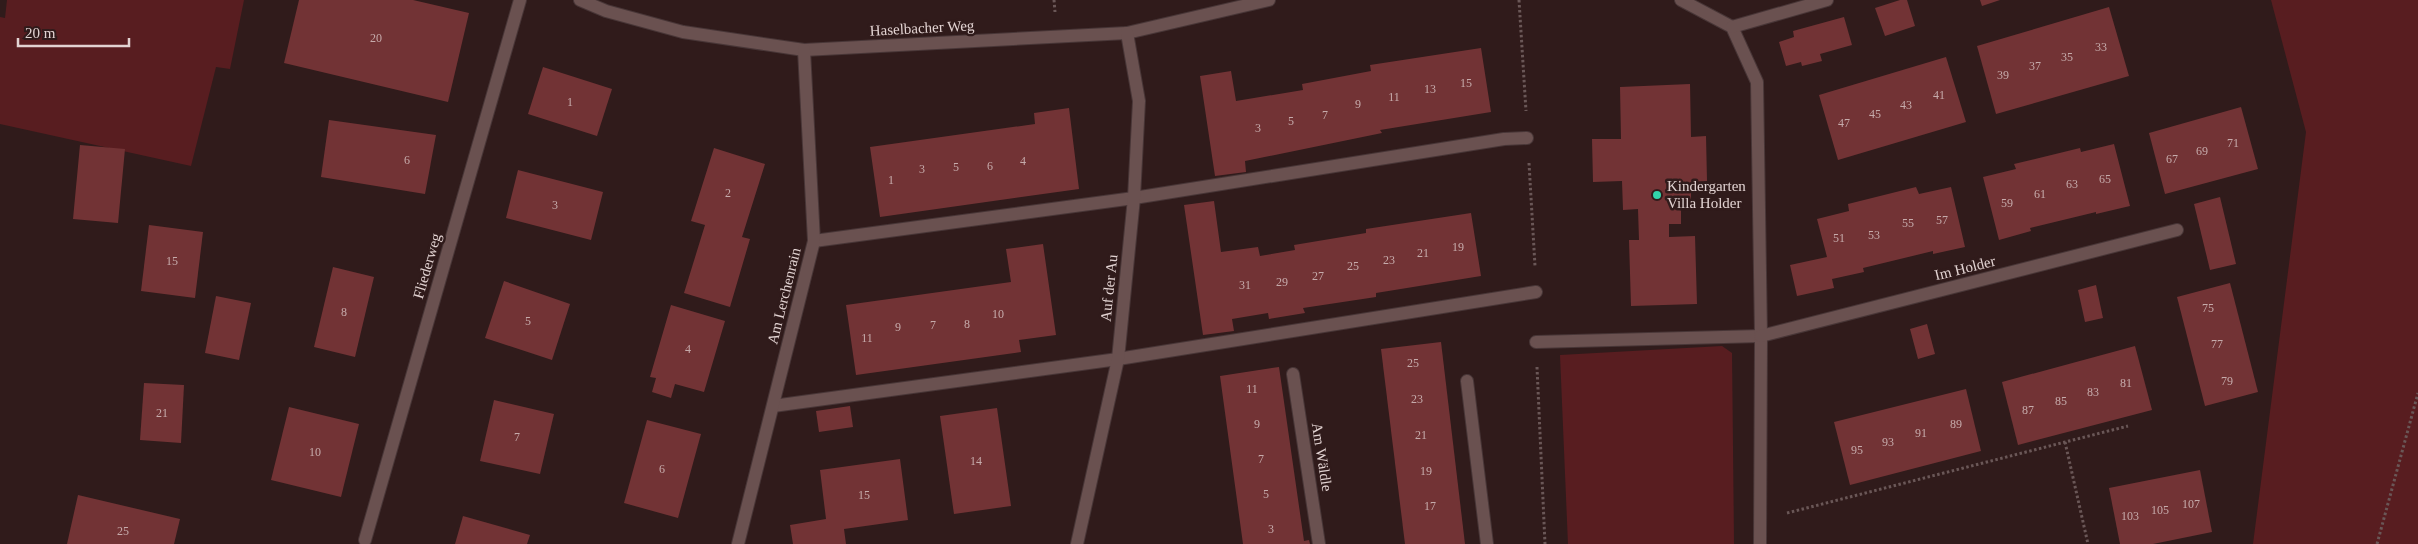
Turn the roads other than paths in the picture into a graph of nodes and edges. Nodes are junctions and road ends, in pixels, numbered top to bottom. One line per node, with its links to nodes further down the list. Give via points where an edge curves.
1 (520, 0): 20 (street, Fliederweg)
2 (580, 0): 8 (street, Haselbacher Weg, via 606,11 683,32)
3 (1268, 0): 7 (street, Haselbacher Weg)
4 (1681, 0): 6 (street)
5 (1827, 0): 6 (street)
6 (1732, 27): 14 (street, via 1757,82)
7 (1127, 33): 8 (street, Haselbacher Weg); 10 (street, Auf der Au, via 1139,101)
8 (804, 50): 12 (street, Am Lerchenrain)
9 (1527, 138): 10 (street)
10 (1134, 198): 12 (street); 16 (street, Auf der Au)
11 (2177, 230): 14 (street, Im Holder)
12 (814, 241): 19 (street, Am Lerchenrain)
13 (1536, 292): 16 (street)
14 (1761, 336): 15 (street, Im Holder); 25 (street)
15 (1536, 342)
16 (1118, 359): 19 (street); 22 (street, Auf der Au)
17 (1293, 374): 23 (street, Am Wäldle)
18 (1467, 381): 24 (street)
19 (773, 406): 21 (street, Am Lerchenrain)
20 (365, 540)
21 (738, 544)
22 (1077, 544)
23 (1319, 544)
24 (1486, 544)
25 (1760, 544)

